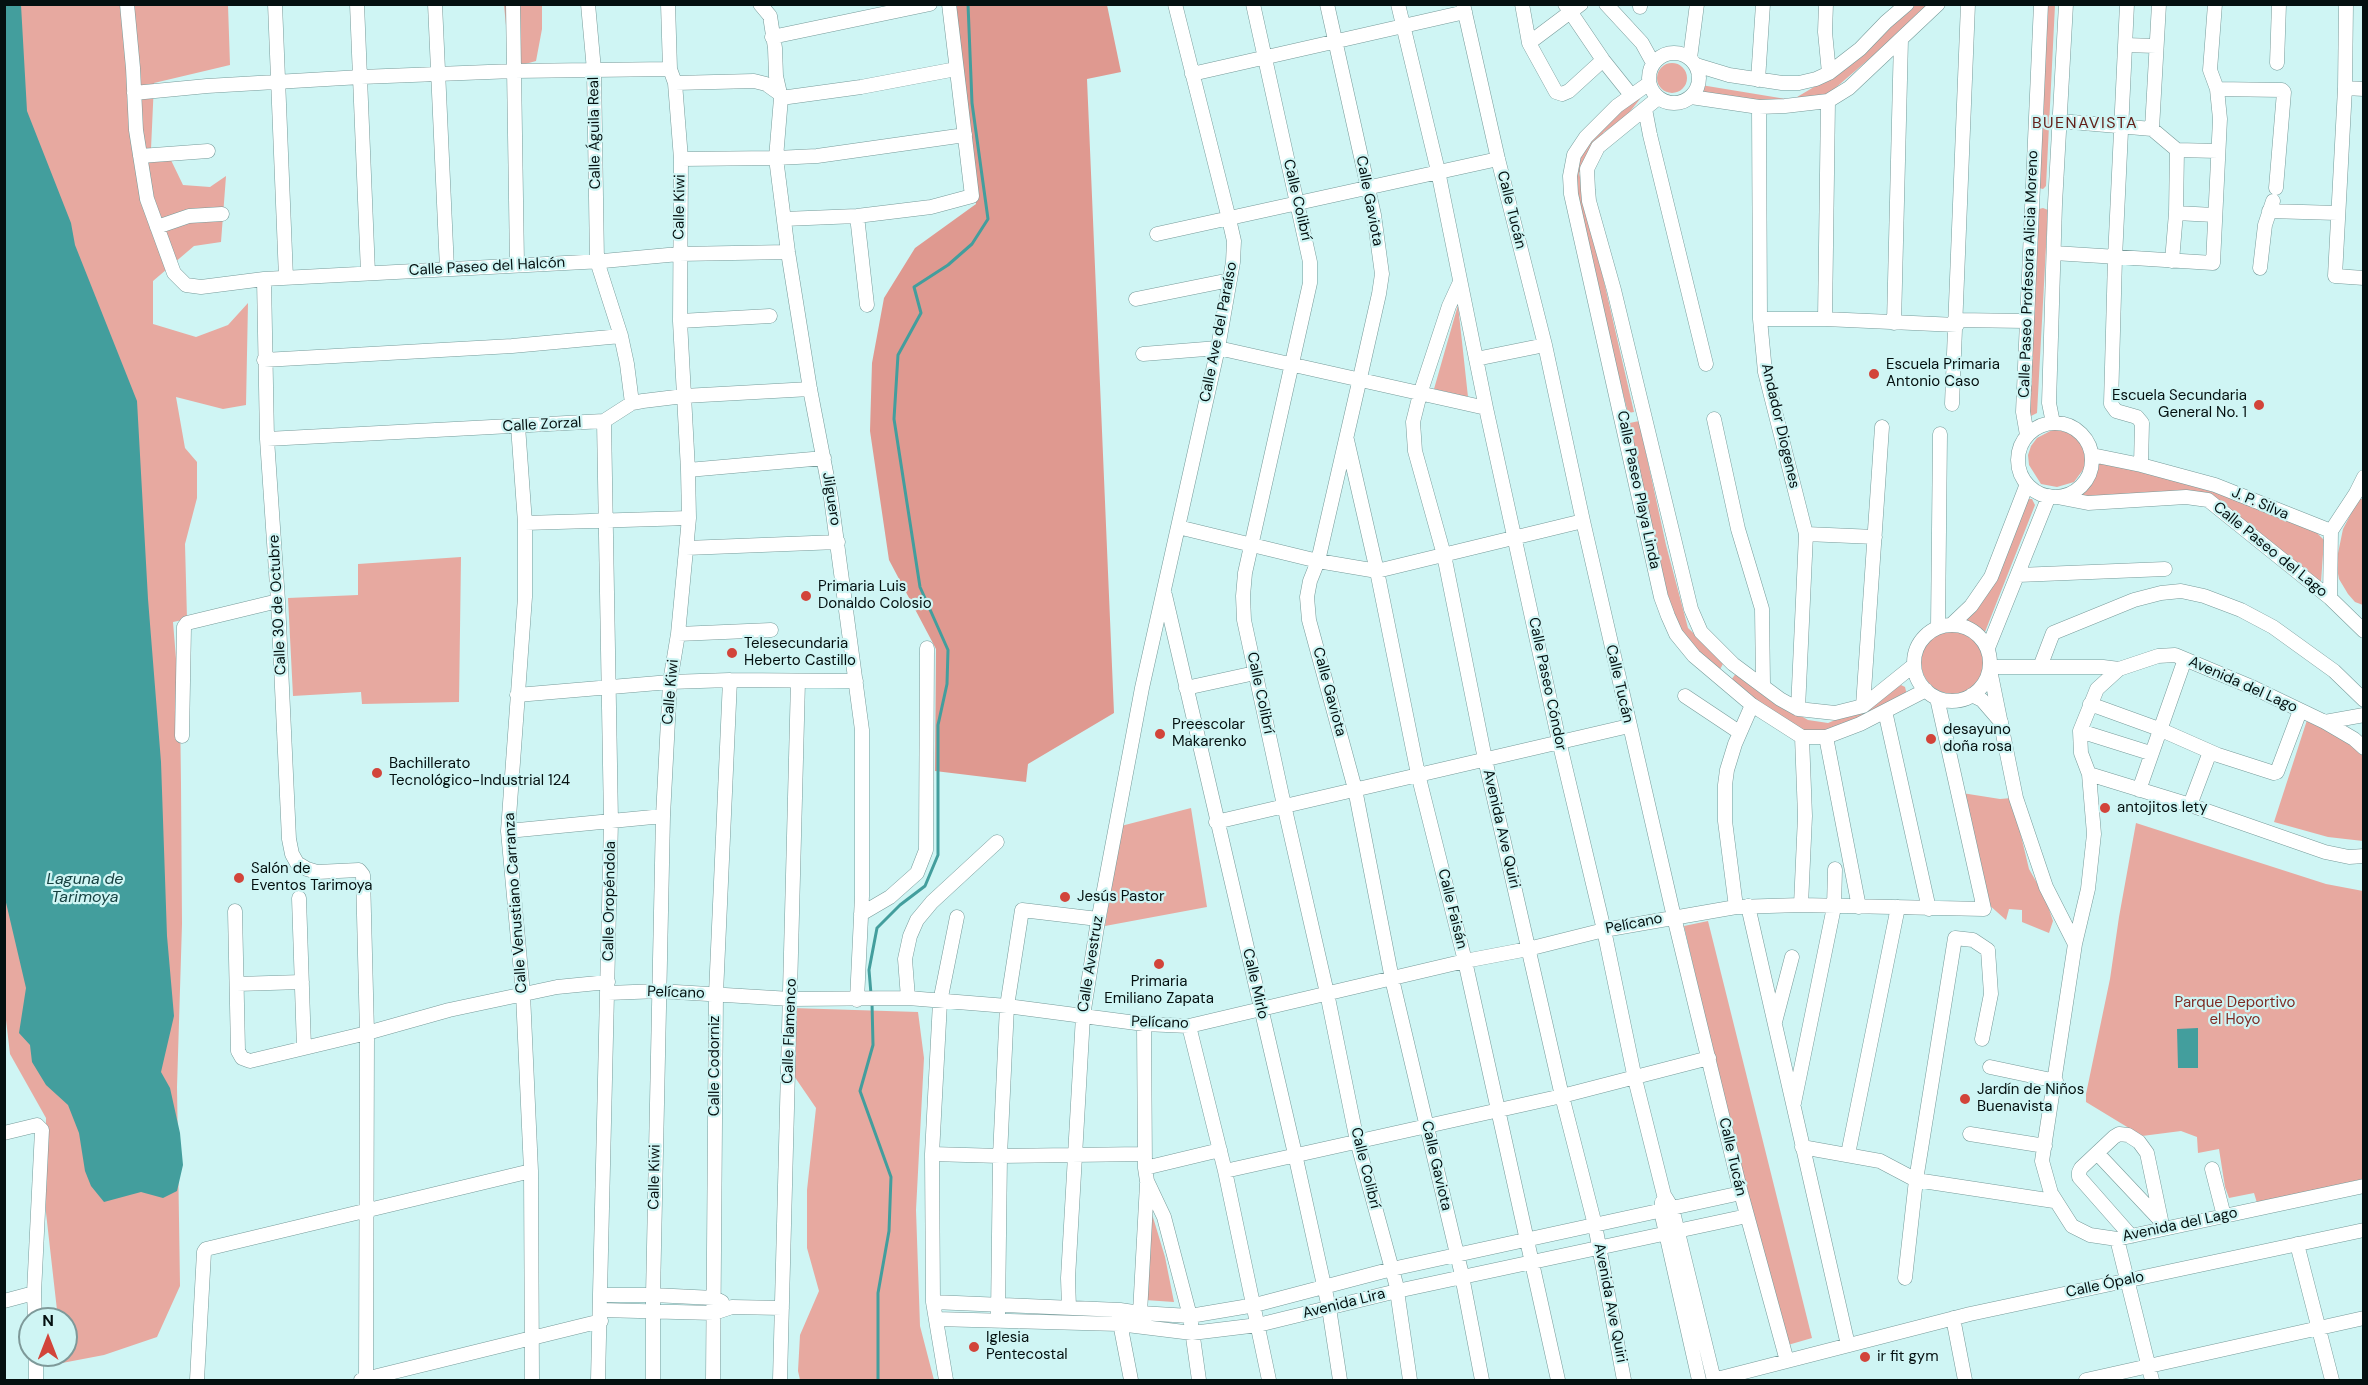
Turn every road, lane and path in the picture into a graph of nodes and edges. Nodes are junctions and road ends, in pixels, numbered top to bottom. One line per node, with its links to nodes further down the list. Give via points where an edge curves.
1 (127, 4): 64 (street)
2 (275, 4): 58 (street)
3 (357, 4): 55 (street)
4 (435, 4): 54 (street)
5 (513, 4): 51 (street)
6 (588, 4): 50 (street, Calle Águila Real)
7 (668, 4): 48 (street, Calle Kiwi)
8 (760, 4): 37 (street, Jilguero, via 770,16)
9 (930, 4): 37 (street)
10 (949, 4): 49 (street)
11 (1175, 4): 53 (street, Calle Ave del Paraíso)
12 (1253, 4): 43 (street, Calle Colibrí)
13 (1327, 4): 36 (street, Calle Gaviota)
14 (1398, 4): 34 (street, Calle Paseo Cóndor)
15 (1522, 4): 38 (street)
16 (1606, 4): 39 (street)
17 (1697, 4): 45 (street)
18 (1763, 4): 56 (street)
19 (1826, 4): 52 (street)
20 (1887, 4): 33 (street)
21 (1907, 4): 33 (street)
22 (1938, 4): 35 (street)
23 (1968, 4): 121 (street)
24 (2041, 4): 86 (street, Calle Paseo Profesora Alicia Moreno)
25 (2066, 4): 72 (street, Calle Paseo Profesora Alicia Moreno)
26 (2127, 4): 40 (street)
27 (2159, 4): 41 (street)
28 (2215, 4): 62 (street, via 2210,70)
29 (2279, 4): 47 (street)
30 (2346, 4): 61 (street)
31 (1572, 7): 38 (street); 44 (street)
32 (1464, 8): 34 (street); 82 (street, Calle Tucán)
33 (1886, 22): 52 (street)
34 (1403, 26): 36 (street); 83 (street, Calle Paseo Cóndor)
35 (1901, 39): 69 (street, via 1849,88); 120 (street)
36 (1337, 41): 43 (street); 84 (street, Calle Gaviota)
37 (774, 42): 57 (street, via 772,63 761,77); 66 (street, Jilguero)
38 (1529, 43): 44 (street, via 1556,92 1562,94)
39 (1642, 43): 42 (street); 46 (street)
40 (2125, 45): 41 (street); 73 (street)
41 (2156, 46): 74 (street)
42 (1672, 52): 45 (street); 46 (street)
43 (1264, 57): 53 (street); 87 (street, Calle Colibrí)
44 (1603, 60): 65 (street)
45 (1693, 62): 56 (street); 67 (street, via 1699,82)
46 (1653, 63): 60 (street)
47 (2277, 63)
48 (670, 69): 50 (street); 59 (street, Calle Kiwi)
49 (956, 69): 66 (street, via 861,87); 75 (street)
50 (594, 70): 51 (street); 102 (street, Calle Águila Real)
51 (514, 71): 54 (street); 104 (street)
52 (1829, 73): 56 (street, via 1799,83)
53 (1192, 74): 95 (street, Calle Ave del Paraíso)
54 (440, 75): 55 (street); 106 (street)
55 (361, 77): 58 (street); 107 (street)
56 (1758, 80)
57 (749, 81): 59 (street); 66 (street, via 766,84)
58 (279, 82): 64 (street); 108 (street)
59 (675, 83): 81 (street, Calle Kiwi)
60 (1648, 84): 65 (street, Calle Paseo Playa Linda); 68 (street)
61 (2345, 88): 63 (street); 90 (street)
62 (2217, 89): 78 (street); 85 (street, via 2283,91)
63 (2364, 89)
64 (134, 93): 79 (street)
65 (1631, 95): 139 (street, Calle Paseo Playa Linda, via 1586,137 1574,155 1570,176)
66 (781, 96): 80 (street, Jilguero)
67 (1691, 97): 68 (street, via 1681,103); 70 (street)
68 (1658, 98): 71 (street, Calle Paseo Playa Linda)
69 (1828, 101): 70 (street); 117 (street)
70 (1759, 107): 116 (street, Andador Diogenes)
71 (1646, 109): 129 (street); 137 (street, Calle Paseo Playa Linda, via 1598,147 1587,169 1589,201)
72 (2060, 121): 73 (street); 88 (street, Calle Paseo Profesora Alicia Moreno)
73 (2121, 128): 74 (street); 101 (street)
74 (2152, 129): 76 (street)
75 (965, 135): 80 (street); 93 (street, via 971,198)
76 (2177, 150): 78 (street); 89 (street)
77 (208, 151): 79 (street)
78 (2218, 151): 92 (street)
79 (140, 156): 96 (street, via 147,199)
80 (776, 158): 81 (street); 94 (street, Jilguero)
81 (681, 159): 99 (street, Calle Kiwi)
82 (1498, 159): 83 (street); 123 (street, Calle Tucán)
83 (1438, 171): 84 (street); 112 (street, Calle Paseo Cóndor)
84 (1367, 187): 87 (street); 130 (street, Calle Gaviota, via 1382,274)
85 (2273, 200): 90 (street); 105 (street)
86 (2032, 203): 88 (street); 119 (street, Calle Paseo Profesora Alicia Moreno)
87 (1298, 204): 95 (street); 128 (street, Calle Colibrí, via 1310,262 1310,283)
88 (2055, 204): 100 (street, Calle Paseo Profesora Alicia Moreno)
89 (2176, 213): 92 (street); 103 (street)
90 (2337, 213): 109 (street, via 2335,276)
91 (222, 214): 96 (street, via 189,216)
92 (2214, 215): 103 (street, via 2213,263)
93 (857, 216): 94 (street); 114 (street)
94 (784, 219): 98 (street, Jilguero)
95 (1229, 219): 97 (street); 111 (street, Calle Ave del Paraíso, via 1234,242)
96 (157, 227): 110 (street, Calle Paseo del Halcón, via 174,273 186,285 201,287)
97 (1157, 234)
98 (788, 252): 99 (street, Calle Paseo del Halcón); 131 (street, Jilguero)
99 (679, 254): 102 (street, Calle Paseo del Halcón); 118 (street, Calle Kiwi)
100 (2054, 254): 101 (street); 141 (street, Calle Paseo Profesora Alicia Moreno, via 2049,402)
101 (2115, 258): 103 (street); 150 (street, via 2111,404 2116,411 2137,417 2142,423)
102 (597, 261): 104 (street, Calle Paseo del Halcón); 122 (street, Calle Águila Real)
103 (2172, 261)
104 (517, 264): 106 (street, Calle Paseo del Halcón)
105 (2260, 268)
106 (447, 269): 107 (street, Calle Paseo del Halcón)
107 (368, 273): 108 (street, Calle Paseo del Halcón)
108 (286, 278): 110 (street, Calle Paseo del Halcón)
109 (2364, 278)
110 (264, 279): 127 (street, Calle 30 de Octubre)
111 (1230, 280): 113 (street); 124 (street, Calle Ave del Paraíso)
112 (1460, 282): 126 (street, Calle Paseo Cóndor); 132 (street, Avenida Ave Quiri)
113 (1136, 299)
114 (867, 306)
115 (770, 316): 118 (street)
116 (1760, 319): 117 (street); 162 (street, Andador Diogenes, via 1766,372)
117 (1825, 319): 120 (street)
118 (680, 321): 133 (street, Calle Kiwi)
119 (2026, 321): 121 (street); 145 (street, Calle Paseo Profesora Alicia Moreno, via 2023,412)
120 (1894, 323): 121 (street)
121 (1957, 323): 135 (street)
122 (621, 336): 127 (street); 134 (street, Calle Águila Real)
123 (1545, 345): 126 (street); 158 (street, Calle Tucán)
124 (1218, 348): 125 (street); 128 (street); 160 (street, Calle Ave del Paraíso)
125 (1143, 354)
126 (1476, 359): 136 (street, Calle Paseo Cóndor)
127 (264, 360): 147 (street, Calle 30 de Octubre)
128 (1290, 364): 130 (street); 166 (street, Calle Colibrí)
129 (1706, 364)
130 (1360, 378): 132 (street); 146 (street, Calle Gaviota)
131 (810, 389): 133 (street, Calle Zorzal); 149 (street, Jilguero)
132 (1420, 394): 136 (street); 168 (street, Avenida Ave Quiri, via 1413,422 1415,451)
133 (684, 396): 134 (street, Calle Zorzal); 151 (street, Calle Kiwi)
134 (632, 403): 140 (street, Calle Zorzal)
135 (1952, 404)
136 (1486, 408): 164 (street, Calle Paseo Cóndor)
137 (1645, 415): 139 (street); 183 (street, Calle Paseo Playa Linda, via 1690,609 1701,632)
138 (1714, 418): 194 (street, via 1738,529 1762,609)
139 (1623, 420): 192 (street, Calle Paseo Playa Linda, via 1668,616 1676,634 1694,656)
140 (604, 421): 142 (street, Calle Zorzal); 157 (street, Calle Oropéndola)
141 (2053, 423): 145 (street, via 2038,426); 148 (street, via 2075,428 2084,436)
142 (518, 426): 147 (street, Calle Zorzal); 159 (street, Calle Venustiano Carranza)
143 (1882, 427): 163 (street)
144 (1940, 434): 177 (street)
145 (2027, 435): 153 (street, via 2018,453 2018,464)
146 (1346, 438): 169 (street, Calle Gaviota); 171 (street, Calle Faisán)
147 (267, 439): 175 (street, Calle 30 de Octubre)
148 (2092, 455): 150 (street, J. P. Silva); 155 (street, via 2090,472 2080,487)
149 (824, 458): 151 (street); 165 (street, Jilguero)
150 (2141, 465): 161 (street, J. P. Silva, via 2215,485)
151 (688, 470): 156 (street, Calle Kiwi)
152 (2364, 477): 154 (street)
153 (2027, 484): 155 (street); 177 (street, via 1991,577 1971,606)
154 (2360, 494): 161 (street)
155 (2053, 496): 172 (street); 174 (street, Calle Paseo del Lago, via 2088,503 2186,497 2208,500)
156 (689, 518): 157 (street); 167 (street, Calle Kiwi)
157 (605, 520): 159 (street); 195 (street, Calle Oropéndola)
158 (1583, 521): 164 (street); 211 (street, Calle Tucán)
159 (525, 523): 197 (street, Calle Venustiano Carranza, via 525,597)
160 (1178, 527): 166 (street); 173 (street, Calle Ave del Paraíso)
161 (2331, 531): 174 (street)
162 (1806, 534): 163 (street); 205 (street, Andador Diogenes)
163 (1875, 537): 204 (street)
164 (1516, 539): 168 (street); 218 (street, Calle Paseo Cóndor)
165 (838, 542): 167 (street); 191 (street, Jilguero)
166 (1251, 546): 169 (street); 188 (street, Calle Colibrí, via 1243,596)
167 (686, 548): 179 (street, Calle Kiwi)
168 (1444, 555): 171 (street); 222 (street, Avenida Ave Quiri)
169 (1318, 561): 171 (street); 225 (street, Calle Gaviota, via 1307,597 1309,620)
170 (2165, 568): 172 (street)
171 (1377, 571): 223 (street, Calle Faisán)
172 (2018, 575): 181 (street)
173 (1164, 590): 196 (street, Calle Mirlo); 247 (street, Calle Avestruz)
174 (2330, 598): 176 (street, Calle Paseo del Lago)
175 (278, 601): 215 (street, via 185,625); 271 (street, Calle 30 de Octubre, via 292,854 297,863 317,872 362,871)
176 (2361, 624)
177 (1945, 626): 181 (street, via 1963,626 1973,631); 184 (street, via 1930,632 1917,646)
178 (771, 630): 179 (street)
179 (678, 634): 193 (street, Calle Kiwi)
180 (927, 648): 244 (street, via 926,850 917,873 890,897)
181 (1988, 648): 186 (street)
182 (2185, 658): 187 (street, Avenida del Lago, via 2158,656); 207 (street, Avenida del Lago); 212 (street)
183 (1733, 664): 192 (street); 194 (street, Calle Paseo Playa Linda)
184 (1914, 664): 198 (street, via 1916,674); 204 (street, Calle Paseo Playa Linda)
185 (2040, 667): 186 (street); 187 (street); 201 (street, via 2053,633 2134,600 2181,591 2241,610 2272,627 2334,671)
186 (1990, 668): 199 (street, via 1987,680); 210 (street)
187 (2119, 669): 202 (street, Avenida del Lago, via 2097,689)
188 (1255, 673): 196 (street); 227 (street, Calle Colibrí)
189 (730, 680): 190 (street); 193 (street); 260 (street, Calle Codorniz)
190 (798, 681): 191 (street); 262 (street, Calle Flamenco)
191 (856, 681): 244 (street, Jilguero, via 862,730)
192 (1722, 681): 203 (street, Calle Paseo Playa Linda)
193 (670, 682): 195 (street); 229 (street, Calle Kiwi)
194 (1763, 684): 205 (street, Calle Paseo Playa Linda)
195 (608, 687): 197 (street); 230 (street, Calle Oropéndola)
196 (1186, 688): 231 (street, Calle Mirlo)
197 (517, 694): 232 (street, Calle Venustiano Carranza)
198 (1931, 694): 199 (street, via 1958,700); 206 (street); 242 (street, Pelícano, via 1984,909)
199 (1972, 695): 210 (street, via 1982,700)
200 (1685, 696): 214 (street)
201 (2364, 700)
202 (2090, 704): 212 (street); 213 (street, Avenida del Lago)
203 (1752, 705): 214 (street); 216 (street, Calle Paseo Playa Linda)
204 (1863, 706): 205 (street, Calle Paseo Playa Linda, via 1835,713)
205 (1798, 709)
206 (1885, 711): 217 (street); 242 (street)
207 (2300, 711): 209 (street, Avenida del Lago); 221 (street, via 2277,772)
208 (2364, 715): 209 (street)
209 (2325, 722): 219 (street, Avenida del Lago)
210 (2001, 723): 249 (street, via 2016,798 2036,861)
211 (1629, 726): 218 (street); 246 (street, Calle Tucán)
212 (2159, 729): 220 (street); 221 (street)
213 (2080, 731): 220 (street); 224 (street, Avenida del Lago, via 2081,753)
214 (1739, 732): 238 (street, via 1727,770 1725,804)
215 (182, 736)
216 (1803, 737): 217 (street); 237 (street)
217 (1826, 737): 240 (street)
218 (1559, 741): 222 (street); 248 (street, Calle Paseo Cóndor)
219 (2364, 748)
220 (2150, 753): 226 (street)
221 (2214, 753): 228 (street)
222 (1485, 759): 223 (street); 250 (street, Avenida Ave Quiri)
223 (1418, 774): 225 (street); 252 (street, Calle Faisán)
224 (2089, 774): 226 (street); 249 (street, Avenida del Lago, via 2094,834 2088,889)
225 (1355, 789): 227 (street); 253 (street, Calle Gaviota)
226 (2139, 790): 228 (street)
227 (1284, 805): 231 (street); 258 (street, Calle Colibrí)
228 (2190, 806): 234 (street, via 2325,852)
229 (663, 816): 230 (street); 257 (street, Calle Kiwi)
230 (611, 821): 232 (street); 256 (street, Calle Oropéndola)
231 (1216, 822): 266 (street, Calle Mirlo)
232 (508, 831): 259 (street, Calle Venustiano Carranza)
233 (997, 842): 261 (street, via 917,920 905,959)
234 (2364, 856)
235 (1835, 869): 239 (street)
236 (299, 898): 254 (street)
237 (1801, 905): 238 (street, Pelícano); 239 (street, Pelícano)
238 (1742, 907): 246 (street, Pelícano); 269 (street)
239 (1834, 908): 240 (street, Pelícano); 279 (street)
240 (1859, 908): 241 (street, Pelícano)
241 (1898, 908): 242 (street, Pelícano); 291 (street)
242 (1929, 909)
243 (235, 911): 255 (street)
244 (861, 914): 263 (street, Jilguero)
245 (957, 917): 264 (street)
246 (1674, 917): 248 (street, Pelícano); 274 (street, Calle Tucán)
247 (1098, 919): 265 (street, via 1022,910); 267 (street, Calle Avestruz)
248 (1604, 930): 250 (street, Pelícano); 276 (street, Calle Paseo Cóndor)
249 (2074, 944): 277 (street, Avenida del Lago)
250 (1528, 949): 252 (street, Pelícano); 278 (street, Avenida Ave Quiri)
251 (1792, 957): 269 (street)
252 (1465, 962): 253 (street, Pelícano); 280 (street, Calle Faisán)
253 (1392, 979): 258 (street, Pelícano); 281 (street, Calle Gaviota)
254 (302, 982): 255 (street); 273 (street)
255 (237, 984): 273 (street, Pelícano, via 238,1051 242,1059 250,1061)
256 (608, 988): 257 (street, Pelícano); 259 (street, Pelícano, via 557,987); 323 (street, Calle Oropéndola)
257 (659, 991): 260 (street, Pelícano); 324 (street, Calle Kiwi)
258 (1327, 993): 266 (street, Pelícano); 284 (street, Calle Colibrí)
259 (522, 994): 271 (street, Pelícano); 296 (street, Calle Venustiano Carranza)
260 (716, 994): 262 (street, Pelícano); 325 (street, Calle Codorniz)
261 (908, 998): 263 (street, Pelícano); 264 (street, Pelícano)
262 (790, 999): 263 (street, Pelícano); 332 (street, Calle Flamenco)
263 (863, 1000)
264 (940, 1002): 265 (street, Pelícano); 289 (street)
265 (1007, 1006): 267 (street, Pelícano); 292 (street)
266 (1261, 1010): 270 (street, Pelícano); 290 (street, Calle Mirlo)
267 (1083, 1016): 268 (street, Pelícano); 293 (street, Calle Avestruz)
268 (1144, 1024): 270 (street, Pelícano); 294 (street)
269 (1775, 1025): 279 (street)
270 (1189, 1026): 287 (street)
271 (367, 1033): 273 (street, Pelícano); 303 (street)
272 (1982, 1039): 298 (street, via 1991,994 1988,950 1973,940 1955,938)
273 (304, 1048)
274 (1709, 1059): 276 (street); 300 (street, Calle Tucán)
275 (1990, 1067): 277 (street)
276 (1635, 1079): 278 (street); 302 (street, Calle Paseo Cóndor)
277 (2056, 1081): 285 (street, Avenida del Lago)
278 (1562, 1096): 280 (street); 306 (street, Avenida Ave Quiri)
279 (1793, 1108): 286 (street)
280 (1497, 1109): 281 (street); 311 (street, Calle Faisán)
281 (1427, 1127): 284 (street); 314 (street, Calle Gaviota)
282 (4, 1133): 322 (street, via 39,1126 42,1131)
283 (1970, 1134): 285 (street)
284 (1357, 1141): 290 (street); 316 (street, Calle Colibrí)
285 (2044, 1146): 301 (street, Avenida del Lago, via 2042,1161)
286 (1802, 1147): 291 (street); 350 (street)
287 (1220, 1150): 294 (street); 297 (street)
288 (2097, 1153): 307 (street); 307 (street, via 2119,1134 2139,1142 2152,1171); 310 (street, via 2079,1177)
289 (932, 1154): 292 (street); 327 (street)
290 (1295, 1154): 297 (street); 320 (street, Calle Mirlo)
291 (1848, 1154): 298 (street, via 1880,1161)
292 (1000, 1156): 293 (street); 328 (street)
293 (1075, 1156): 294 (street); 333 (street, Calle Avestruz)
294 (1145, 1168): 338 (street); 340 (street, via 1164,1217)
295 (2212, 1169): 305 (street)
296 (531, 1171): 303 (street); 349 (street, Calle Venustiano Carranza)
297 (1225, 1171): 329 (street)
298 (1916, 1180): 301 (street); 318 (street)
299 (2364, 1186): 305 (street, Avenida del Lago)
300 (1741, 1193): 302 (street, Avenida Lira); 304 (street, Calle Tucán)
301 (2054, 1201): 310 (street, Avenida del Lago, via 2072,1226 2090,1235)
302 (1666, 1209): 306 (street, Avenida Lira); 309 (street, Calle Paseo Cóndor)
303 (368, 1211): 354 (street, via 206,1249); 355 (street)
304 (1747, 1216): 309 (street, Avenida Lira); 351 (street, Calle Tucán)
305 (2224, 1216): 307 (street, Avenida del Lago)
306 (1595, 1225): 311 (street, Avenida Lira); 313 (street, Avenida Ave Quiri)
307 (2162, 1225): 310 (street, Avenida del Lago)
308 (2364, 1230): 312 (street, Calle Ópalo)
309 (1672, 1232): 313 (street, Avenida Lira); 370 (street, Calle Paseo Cóndor); 371 (street, Calle Paseo Cóndor)
310 (2124, 1237): 319 (street)
311 (1527, 1240): 314 (street, Avenida Lira); 315 (street, Calle Faisán)
312 (2297, 1244): 319 (street, Calle Ópalo); 347 (street)
313 (1599, 1247): 315 (street, Avenida Lira); 369 (street, Avenida Ave Quiri)
314 (1456, 1255): 316 (street, Avenida Lira); 317 (street, Calle Gaviota)
315 (1532, 1262): 317 (street, Avenida Lira); 368 (street, Calle Faisán)
316 (1392, 1269): 320 (street, Avenida Lira); 321 (street, Calle Colibrí)
317 (1462, 1277): 321 (street, Avenida Lira); 367 (street, Calle Gaviota)
318 (1905, 1278)
319 (2126, 1280): 341 (street, Calle Ópalo); 353 (street)
320 (1323, 1288): 329 (street, Avenida Lira); 334 (street, Calle Mirlo)
321 (1397, 1291): 334 (street, Avenida Lira); 366 (street, Calle Colibrí)
322 (34, 1293): 326 (street); 330 (street)
323 (602, 1295): 324 (street); 339 (street, Calle Oropéndola)
324 (653, 1295): 325 (street); 336 (street, Calle Kiwi)
325 (714, 1298): 331 (street); 337 (street, Calle Codorniz)
326 (4, 1300)
327 (933, 1302): 328 (street, Avenida Lira); 343 (street)
328 (998, 1305): 333 (street, Avenida Lira); 344 (street)
329 (1255, 1305): 340 (street, Avenida Lira); 346 (street)
330 (35, 1307)
331 (732, 1307): 332 (street); 337 (street)
332 (782, 1308): 360 (street, Calle Flamenco)
333 (1069, 1308): 335 (street, Avenida Lira)
334 (1329, 1308): 346 (street, Avenida Lira); 365 (street, Calle Mirlo)
335 (1120, 1310): 338 (street, Avenida Lira); 345 (street)
336 (653, 1312): 337 (street); 339 (street); 358 (street, Calle Kiwi)
337 (714, 1313): 359 (street, Calle Codorniz)
338 (1140, 1313): 340 (street, Avenida Lira)
339 (601, 1316): 349 (street); 357 (street, Calle Oropéndola)
340 (1190, 1316): 348 (street)
341 (1953, 1318): 350 (street, Calle Ópalo); 373 (street)
342 (2364, 1318): 347 (street)
343 (936, 1319): 344 (street, Avenida Lira); 361 (street)
344 (998, 1322): 345 (street, Avenida Lira)
345 (1119, 1324): 348 (street, Avenida Lira); 362 (street)
346 (1258, 1325): 348 (street, Avenida Lira); 364 (street)
347 (2318, 1329): 353 (street); 375 (street)
348 (1192, 1333): 363 (street)
349 (533, 1337): 355 (street); 356 (street, Calle Venustiano Carranza)
350 (1848, 1345): 351 (street, Calle Ópalo)
351 (1787, 1361): 352 (street, Calle Ópalo)
352 (1767, 1368): 371 (street, Calle Ópalo); 372 (street)
353 (2150, 1374): 374 (street)
354 (197, 1380)
355 (365, 1380)
356 (532, 1380)
357 (598, 1380)
358 (653, 1380)
359 (713, 1380)
360 (780, 1380)
361 (946, 1380)
362 (1131, 1380)
363 (1199, 1380)
364 (1269, 1380)
365 (1340, 1380)
366 (1410, 1380)
367 (1482, 1380)
368 (1558, 1380)
369 (1624, 1380)
370 (1699, 1380)
371 (1713, 1380)
372 (1759, 1380)
373 (1965, 1380)
374 (2086, 1380)
375 (2332, 1380)

